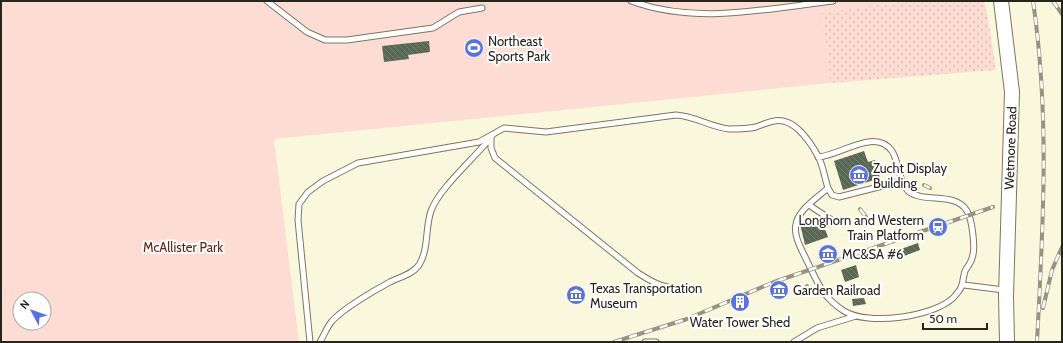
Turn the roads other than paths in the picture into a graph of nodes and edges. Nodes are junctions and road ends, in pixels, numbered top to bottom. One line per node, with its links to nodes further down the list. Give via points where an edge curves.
1 (267, 1): 5 (lane, via 307,32 325,40 347,40 433,28 459,12)
2 (631, 1): 3 (lane, via 680,13 717,15)
3 (832, 1)
4 (1001, 1): 14 (main road, Wetmore Road, via 1012,92)
5 (482, 8)
6 (492, 136): 7 (lane, via 504,128 546,132 676,115 690,116 728,129 751,128 783,120 792,123); 13 (lane, via 491,148 495,158 638,273 658,286 670,289); 16 (lane, via 464,146 358,163 308,192 299,204 298,220); 17 (lane, via 436,201 431,211 419,265 409,273 383,285 337,317 328,326)
7 (818, 157): 8 (lane, via 876,141 892,151); 9 (lane)
8 (902, 181): 9 (lane, via 839,197 832,195); 12 (lane, via 909,192 960,203 967,211 974,248 965,272)
9 (828, 188): 10 (lane)
10 (809, 205): 11 (lane, via 833,221); 15 (lane, via 796,223 816,282 823,293 845,311)
11 (824, 226)
12 (964, 285): 14 (lane); 15 (lane, via 952,299 929,310 887,319)
13 (695, 288)
14 (1006, 293): 21 (main road, Wetmore Road); 22 (main road, Wetmore Road)
15 (856, 316): 20 (lane, via 817,328)
16 (310, 342)
17 (320, 342)
18 (645, 342): 19 (lane)
19 (656, 342)
20 (794, 342)
21 (998, 342)
22 (1007, 342)

